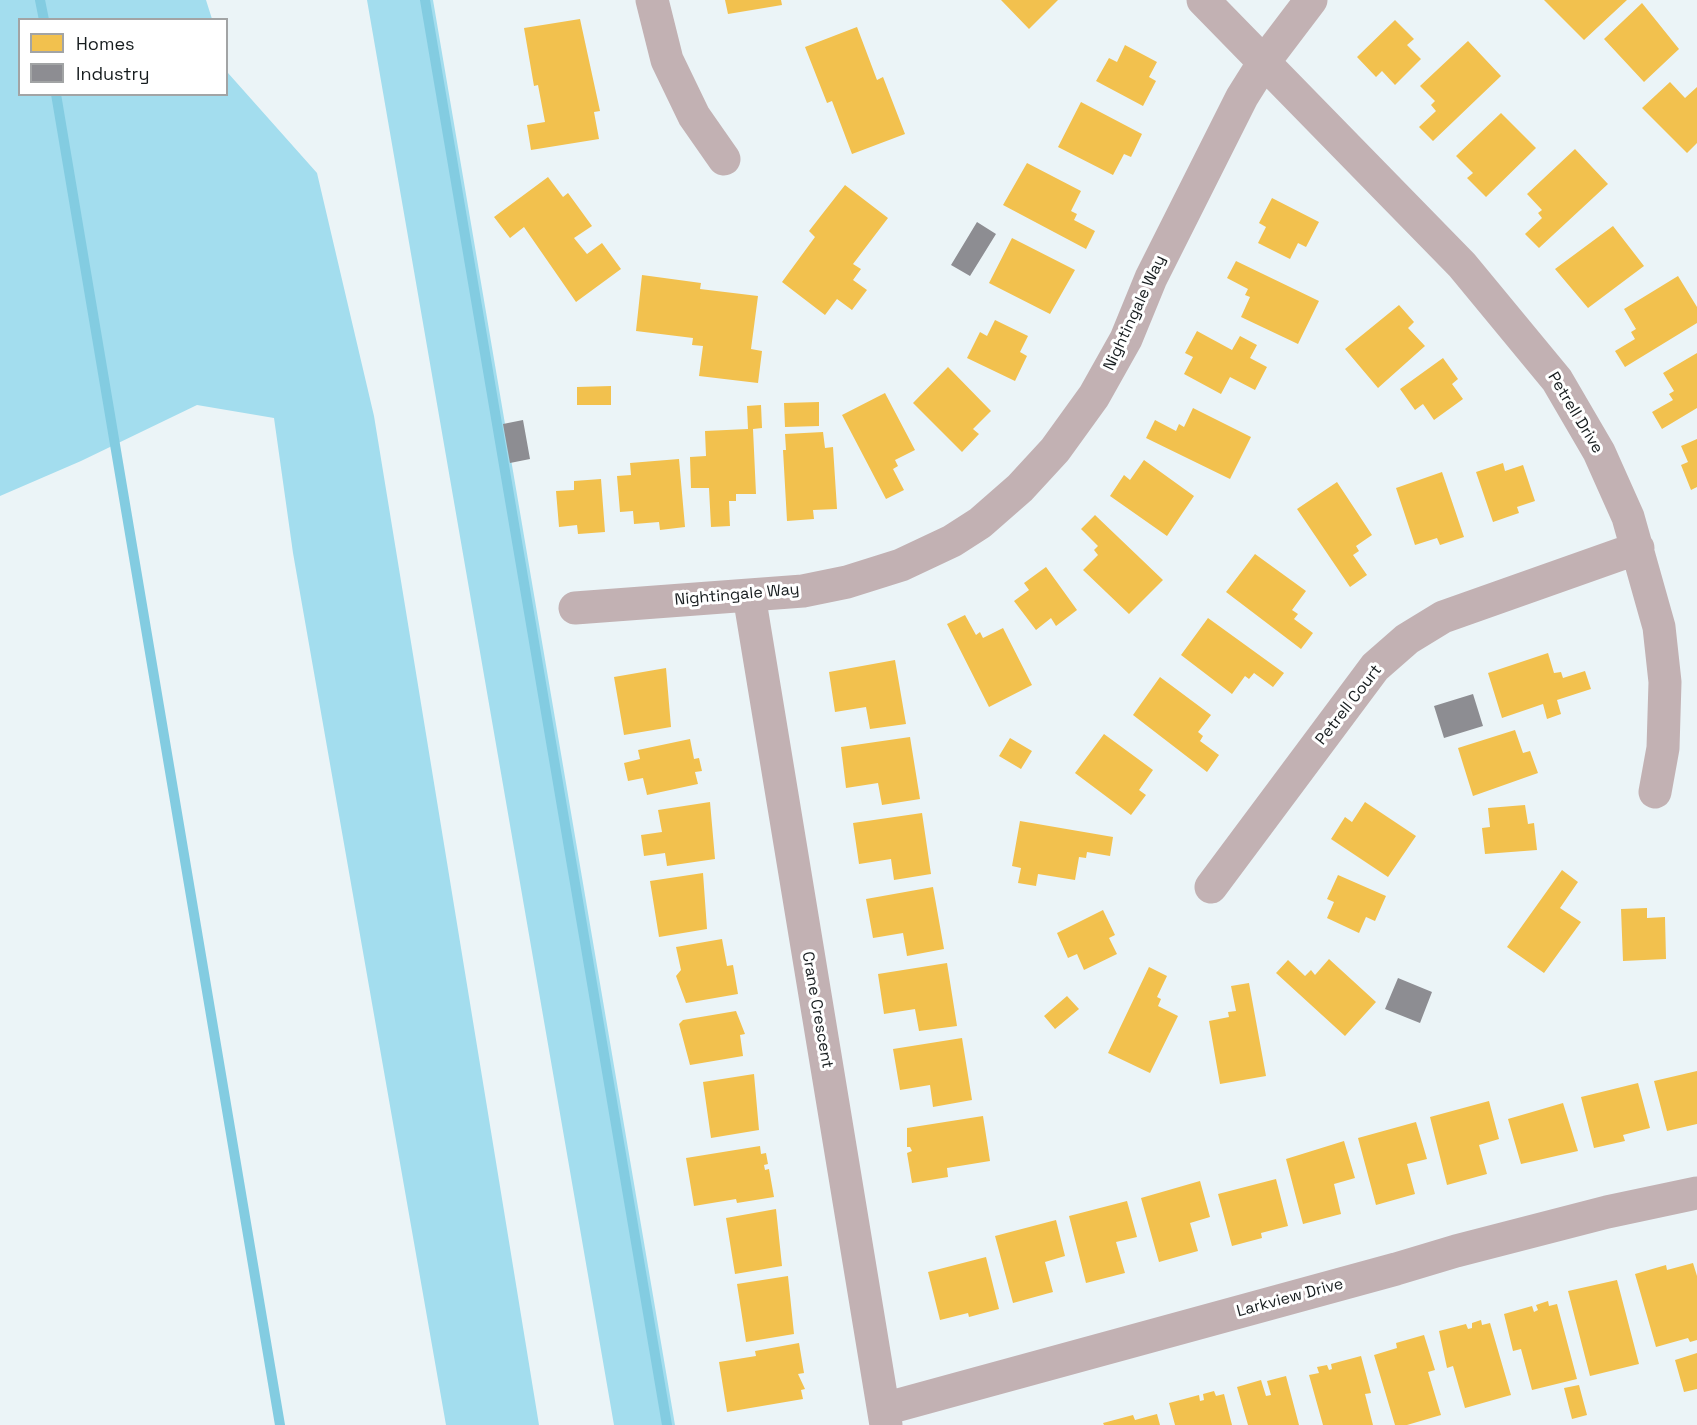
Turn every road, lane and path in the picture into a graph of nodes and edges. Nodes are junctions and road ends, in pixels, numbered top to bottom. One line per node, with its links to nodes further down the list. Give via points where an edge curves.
1 (652, 0): 5 (street, via 668,60 694,116)
2 (1203, 0): 4 (street, Petrell Drive)
3 (1311, 0): 4 (street, Nightingale Way)
4 (1264, 62): 6 (street, Petrell Drive, via 1462,266 1557,380 1599,452); 7 (street, Nightingale Way, via 1242,97 1150,278 1126,339 1094,396 1055,450 1020,488 981,523 901,565 803,591)
5 (724, 159)
6 (1638, 548): 9 (street, Petrell Drive, via 1659,627 1665,682 1663,748); 10 (street, Petrell Court, via 1443,617 1407,639 1375,667)
7 (749, 595): 8 (street, Nightingale Way); 12 (street, Crane Crescent)
8 (575, 608)
9 (1655, 792)
10 (1211, 887)
11 (1697, 1193): 12 (street, Larkview Drive, via 1455,1251)
12 (885, 1417)

